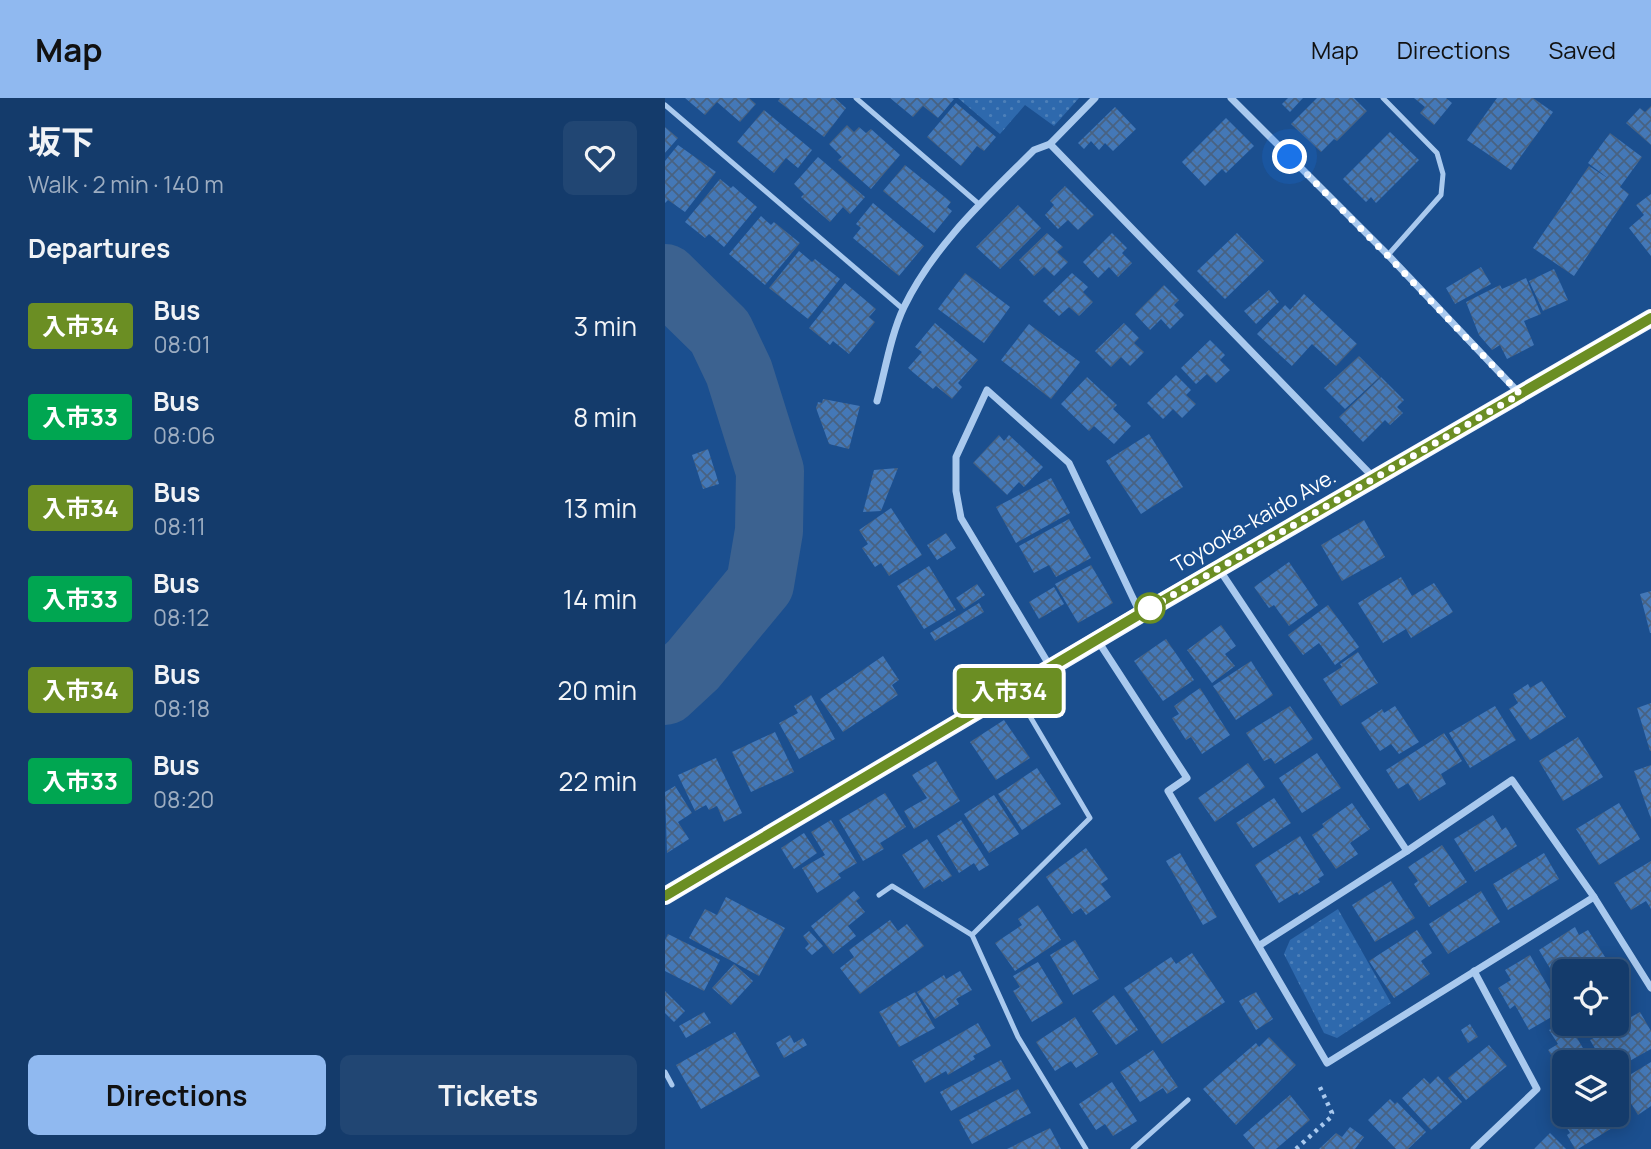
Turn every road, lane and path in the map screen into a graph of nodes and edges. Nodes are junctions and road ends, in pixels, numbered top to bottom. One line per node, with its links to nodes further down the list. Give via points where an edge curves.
1 (856, 98): 7 (lane)
2 (1095, 98): 6 (street)
3 (1231, 98): 8 (street)
4 (1383, 98): 8 (lane, via 1437,153 1444,182 1441,195)
5 (665, 105): 9 (lane)
6 (1050, 145): 7 (street, via 1034,150); 13 (street)
7 (980, 205): 9 (street, via 932,258)
8 (1388, 256): 11 (street)
9 (903, 309): 12 (street)
10 (1651, 318): 11 (main road, Toyooka-kaido Ave.)
11 (1520, 394): 13 (main road, Toyooka-kaido Ave.)
12 (877, 401)
13 (1374, 478): 14 (main road, Toyooka-kaido Ave.)
14 (1219, 569): 15 (main road, Toyooka-kaido Ave.); 19 (street)
15 (1140, 614): 16 (main road, Toyooka-kaido Ave.); 17 (street, via 1069,463 987,390 956,457 961,518)
16 (1097, 640): 17 (main road, Toyooka-kaido Ave.); 24 (street, via 1187,778 1168,791)
17 (1051, 667): 18 (main road, Toyooka-kaido Ave.)
18 (1014, 688): 21 (main road, Toyooka-kaido Ave.); 23 (lane, via 1090,818)
19 (1407, 851): 22 (street, via 1512,780); 24 (street)
20 (879, 895): 23 (lane, via 892,886)
21 (665, 896)
22 (1594, 897): 25 (street); 26 (street)
23 (972, 935): 31 (lane, via 1018,1037)
24 (1260, 945): 27 (street)
25 (1473, 971): 27 (street); 34 (street, via 1537,1089)
26 (1651, 988)
27 (1327, 1063): 33 (path, via 1317,1084 1332,1113)
28 (665, 1072): 29 (lane)
29 (672, 1085)
30 (1188, 1100): 32 (lane)
31 (1086, 1149)
32 (1133, 1149)
33 (1296, 1149)
34 (1474, 1149)

